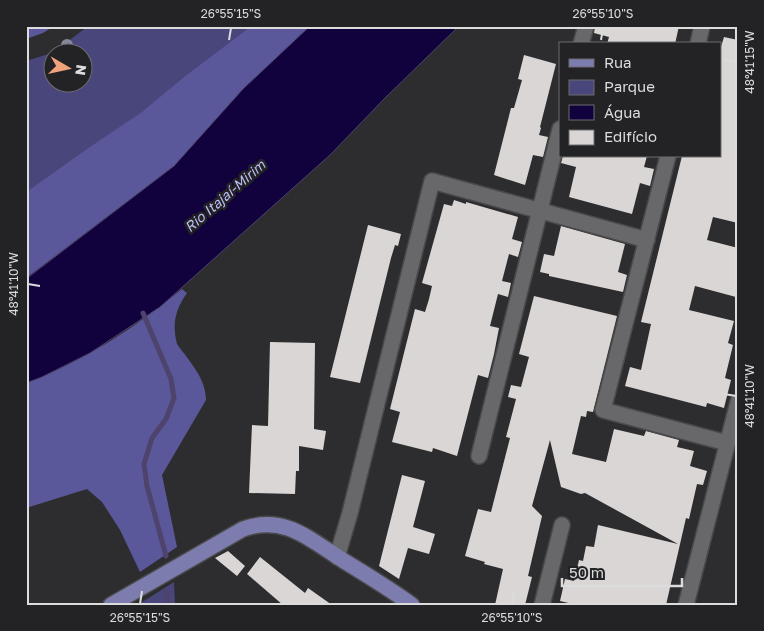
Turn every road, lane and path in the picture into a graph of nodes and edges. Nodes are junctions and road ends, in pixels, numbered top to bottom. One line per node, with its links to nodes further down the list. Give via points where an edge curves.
1 (586, 26): 3 (street)
2 (702, 26): 4 (street)
3 (582, 42)
4 (698, 42)
5 (559, 133): 7 (street)
6 (668, 158): 8 (street)
7 (540, 210): 8 (street); 11 (street); 13 (street, via 432,181)
8 (647, 240): 10 (street, via 603,410)
9 (738, 402): 10 (street)
10 (727, 443): 17 (street)
11 (479, 456)
12 (562, 526): 16 (street)
13 (337, 557): 14 (main road, via 297,531 270,524 256,525); 15 (main road)
14 (111, 605)
15 (412, 605)
16 (542, 605)
17 (686, 605)

